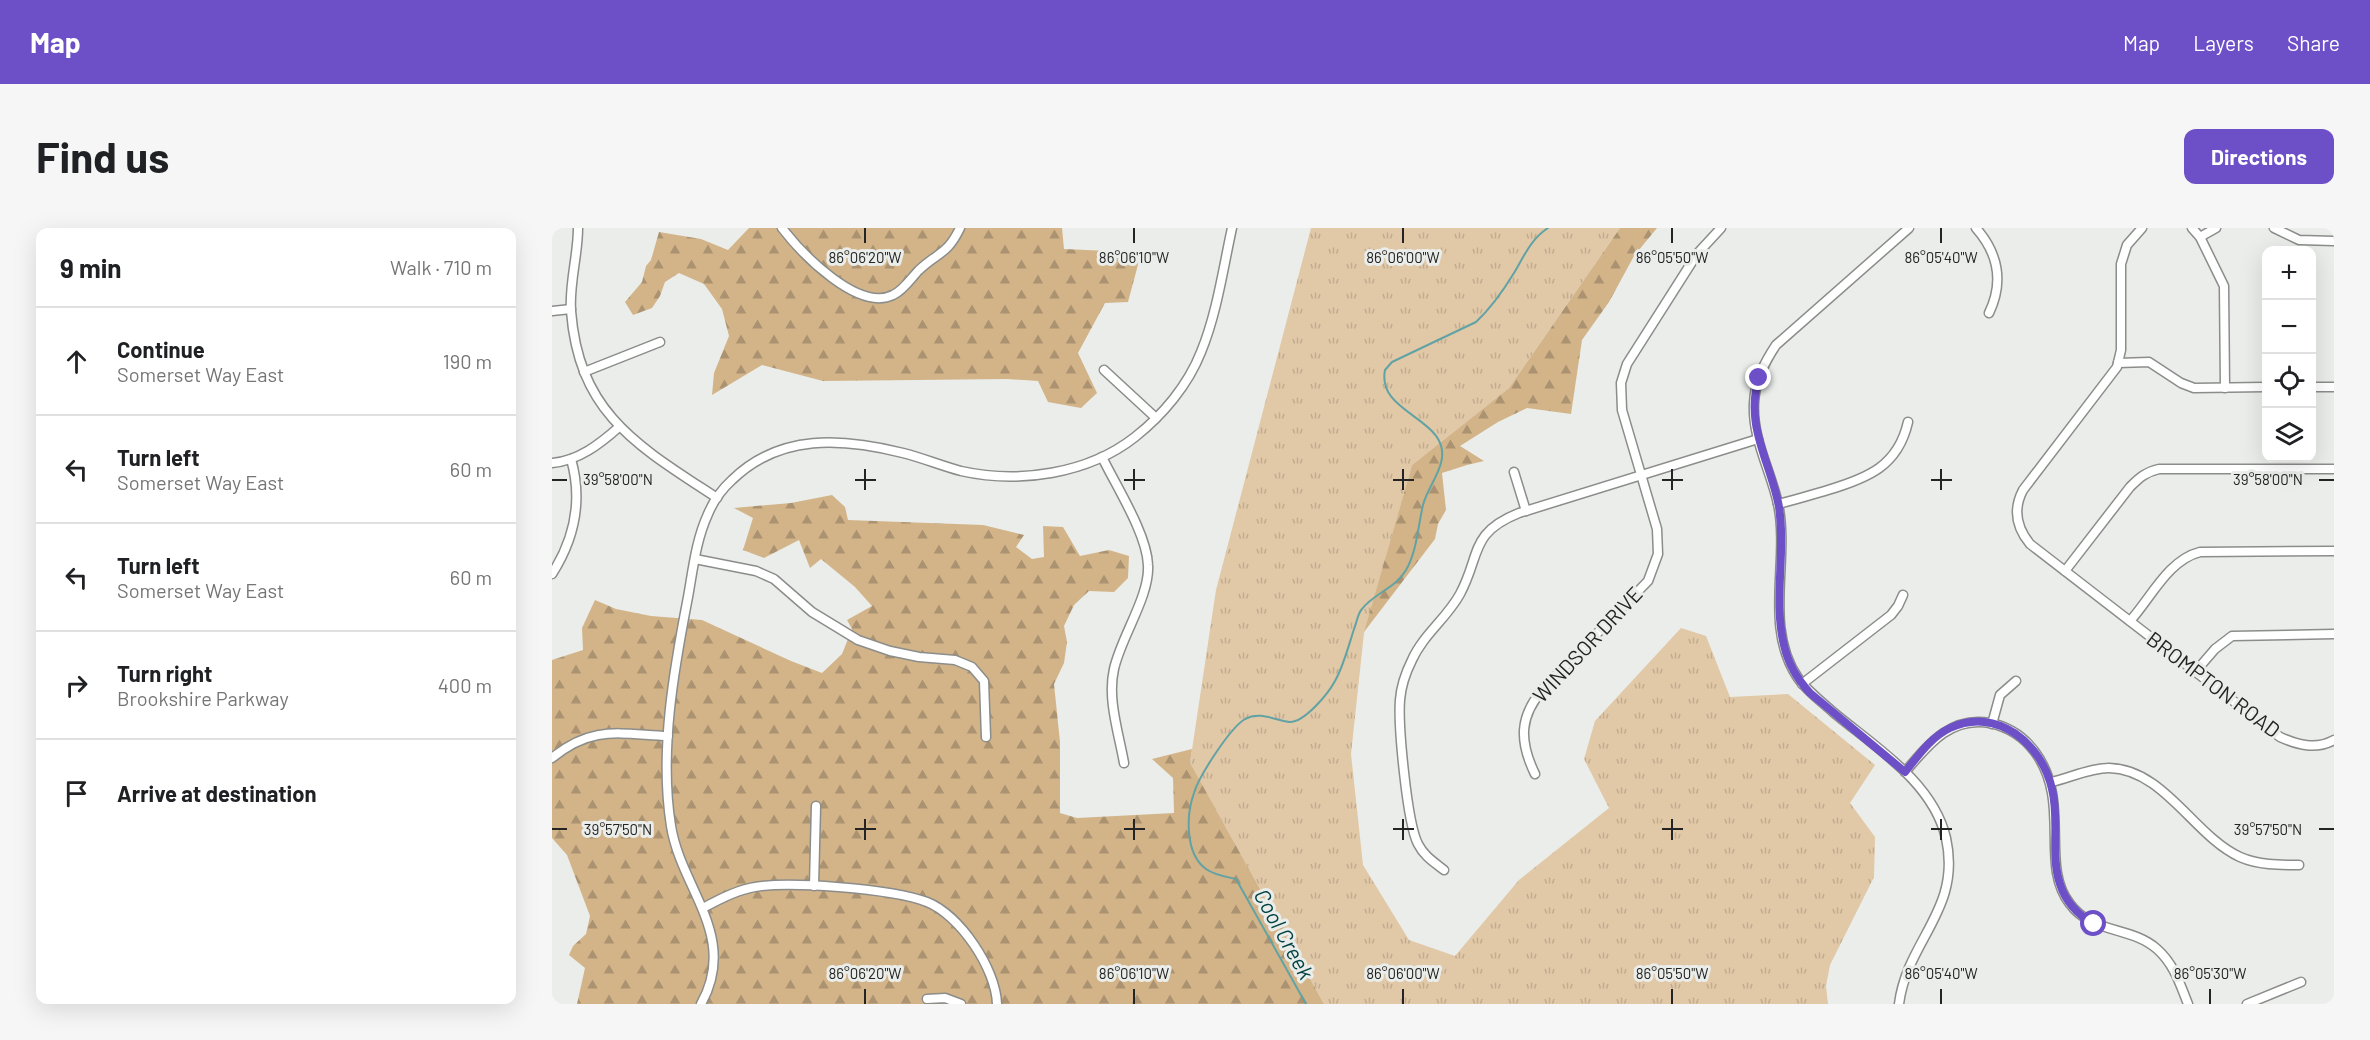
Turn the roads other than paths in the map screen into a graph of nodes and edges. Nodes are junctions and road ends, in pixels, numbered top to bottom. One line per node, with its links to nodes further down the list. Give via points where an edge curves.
1 (578, 228): 14 (street)
2 (782, 228): 3 (street, via 814,264 861,296 875,299 901,290 952,244)
3 (960, 228)
4 (1232, 228): 25 (street, via 1201,352 1186,380)
5 (1721, 228): 34 (street, WINDSOR DRIVE, via 1697,254 1624,372 1620,403)
6 (1909, 228): 28 (street, via 1776,345 1756,385 1754,413)
7 (1976, 228): 16 (street, via 1996,264 1997,293)
8 (2142, 228): 18 (street, via 2127,245 2121,264)
9 (2192, 228): 12 (street)
10 (2216, 228): 12 (street)
11 (2274, 228): 13 (street, via 2299,240)
12 (2200, 237): 24 (street, via 2224,286)
13 (2334, 241)
14 (571, 309): 15 (street); 20 (street)
15 (552, 310)
16 (1989, 312)
17 (660, 342): 20 (street)
18 (2118, 363): 24 (street, via 2149,362 2187,386); 40 (street, BROMPTON ROAD, via 2018,500 2018,525 2024,536)
19 (1104, 370): 25 (street)
20 (584, 372): 27 (street)
21 (2262, 387): 24 (street)
22 (2316, 387): 23 (street)
23 (2334, 387)
24 (2225, 388)
25 (1156, 418): 29 (street, via 1127,443)
26 (1908, 422): 36 (street, via 1891,457 1871,475)
27 (619, 427): 30 (street); 35 (street)
28 (1758, 440): 34 (street); 36 (street)
29 (1102, 457): 35 (street, via 1052,473 1003,475 963,471 864,446 805,442 763,457 731,480); 53 (street, via 1144,543 1148,567 1145,586 1113,671 1113,698)
30 (571, 459): 31 (street); 41 (street, via 576,520 563,558)
31 (552, 463)
32 (2334, 469): 40 (street, via 2149,472 2130,487)
33 (1514, 472): 37 (street)
34 (1641, 476): 37 (street); 55 (street, WINDSOR DRIVE, via 1659,537 1655,566 1642,588 1532,704 1523,741)
35 (717, 498): 39 (street, via 702,529)
36 (1778, 504): 47 (street, via 1781,630 1788,657)
37 (1526, 511): 59 (street, via 1504,520 1485,536 1473,555 1460,593 1415,653 1401,693 1412,826 1420,848)
38 (2334, 551): 43 (street, via 2187,555 2175,564)
39 (694, 559): 49 (street, via 676,660); 50 (street, via 774,579 812,612 858,639 890,651 955,660 972,667 984,681)
40 (2065, 571): 43 (street, BROMPTON ROAD)
41 (552, 574)
42 (1903, 595): 47 (street, via 1891,615)
43 (2130, 621): 45 (street, BROMPTON ROAD)
44 (2334, 634): 45 (street, via 2232,636)
45 (2196, 671): 51 (street, BROMPTON ROAD, via 2280,737 2305,745 2323,745)
46 (2016, 681): 48 (street, via 2000,695)
47 (1802, 684): 54 (street)
48 (1992, 724): 54 (street, via 1967,723 1950,728 1934,739); 56 (street, via 2016,733 2028,743)
49 (668, 736): 52 (street, via 596,734 577,740); 61 (street, via 671,829)
50 (986, 737)
51 (2334, 740)
52 (552, 758)
53 (1124, 764)
54 (1905, 772): 67 (street, via 1928,798 1941,823 1949,873 1940,909 1908,969)
55 (1535, 774)
56 (2051, 782): 58 (street, via 2096,769 2130,772 2152,783 2233,853 2258,863); 68 (street, via 2056,813 2056,869 2066,899 2094,924 2136,937 2158,950 2172,967)
57 (816, 806): 60 (street)
58 (2299, 865)
59 (1444, 870)
60 (814, 886): 61 (street, via 751,888); 66 (street, via 906,895 947,914 985,963 996,987)
61 (703, 908): 64 (street, via 713,939 713,968)
62 (2301, 982): 69 (street)
63 (927, 999): 65 (street, via 945,998)
64 (701, 1004)
65 (961, 1004)
66 (997, 1004)
67 (1899, 1004)
68 (2188, 1004)
69 (2247, 1004)

